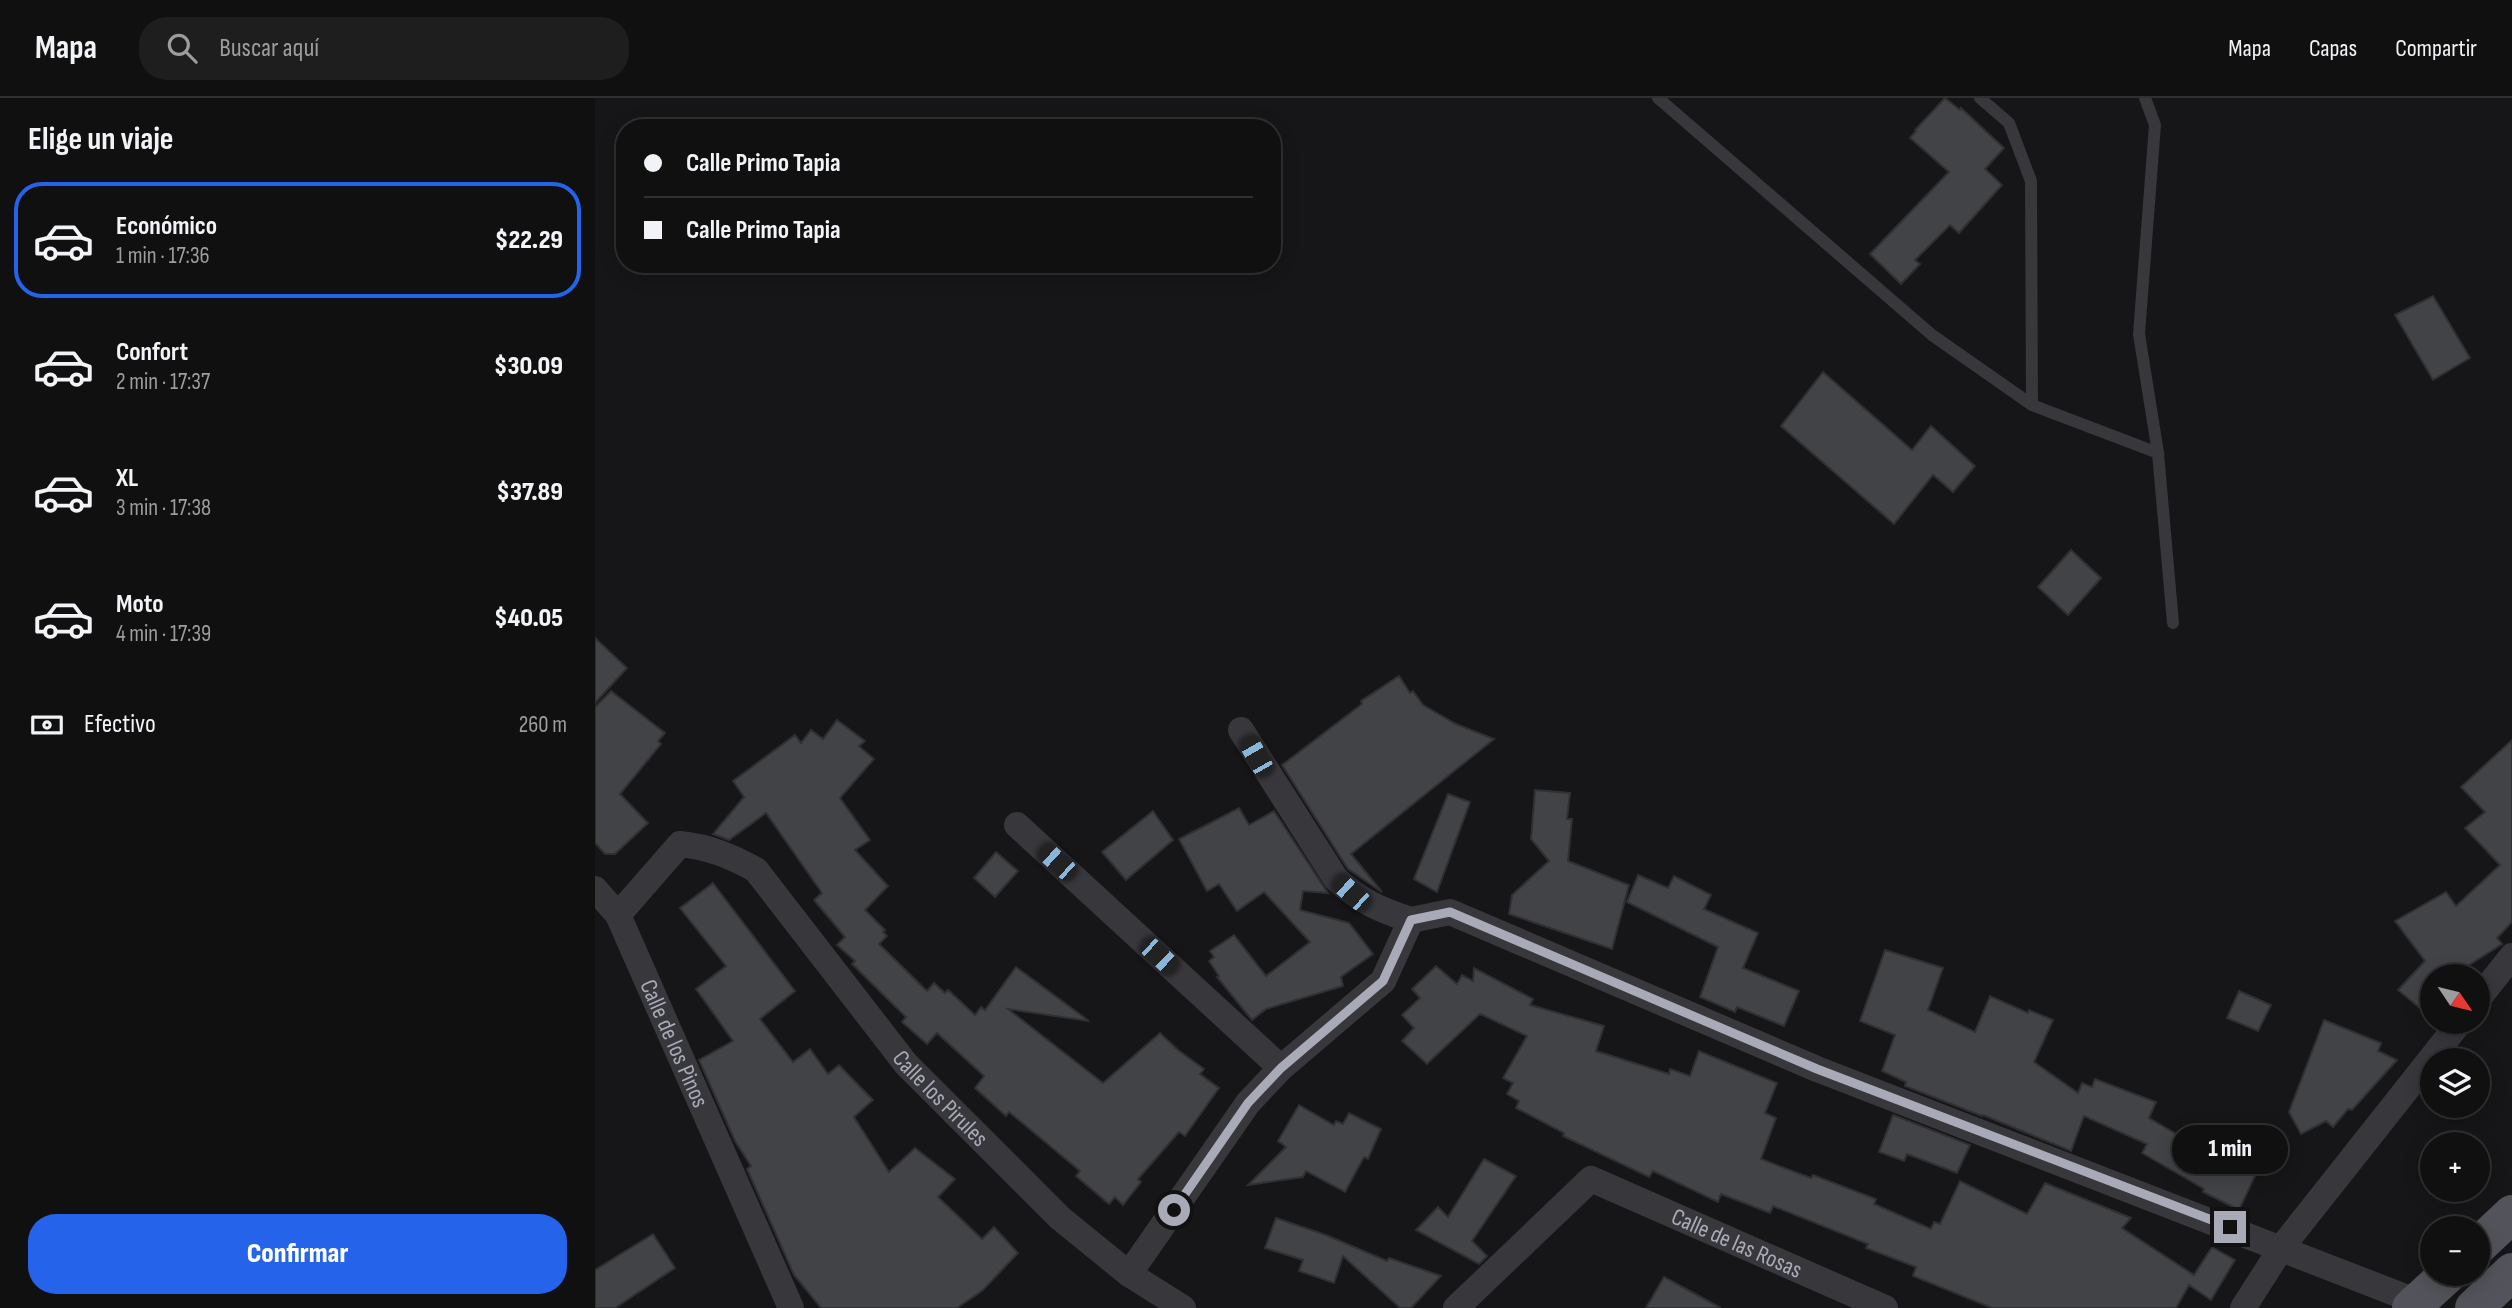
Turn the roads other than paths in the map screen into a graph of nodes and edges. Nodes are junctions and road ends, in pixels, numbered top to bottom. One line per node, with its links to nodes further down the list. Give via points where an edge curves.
1 (1658, 98): 4 (lane, via 1932,335)
2 (1980, 98): 4 (lane, via 2009,123 2031,181)
3 (2145, 98): 5 (lane, via 2155,125 2139,334)
4 (2032, 405): 5 (lane)
5 (2158, 453): 6 (lane)
6 (2173, 623)
7 (1241, 730): 11 (street, via 1336,879 1375,908)
8 (1017, 825): 15 (street)
9 (595, 889): 10 (street, Calle de los Pinos)
10 (618, 915): 20 (street, Calle los Pirules, via 680,844 705,847 756,870 906,1064 1060,1218); 23 (street, Calle de los Pinos)
11 (1411, 920): 15 (street, via 1383,981); 18 (street, via 1450,912 1817,1069)
12 (2512, 956): 13 (street)
13 (2490, 984)
14 (2451, 1034): 18 (street)
15 (1281, 1068): 20 (street, via 1248,1103)
16 (2512, 1214): 17 (main road)
17 (2490, 1235)
18 (2282, 1247): 22 (street); 27 (street)
19 (2512, 1272): 28 (main road)
20 (1129, 1274): 24 (street, Calle los Pirules)
21 (2435, 1286): 22 (main road)
22 (2414, 1305)
23 (791, 1308)
24 (1182, 1308)
25 (1455, 1308): 26 (street, Calle de las Rosas, via 1591,1179)
26 (1885, 1308)
27 (2243, 1308)
28 (2474, 1308)

